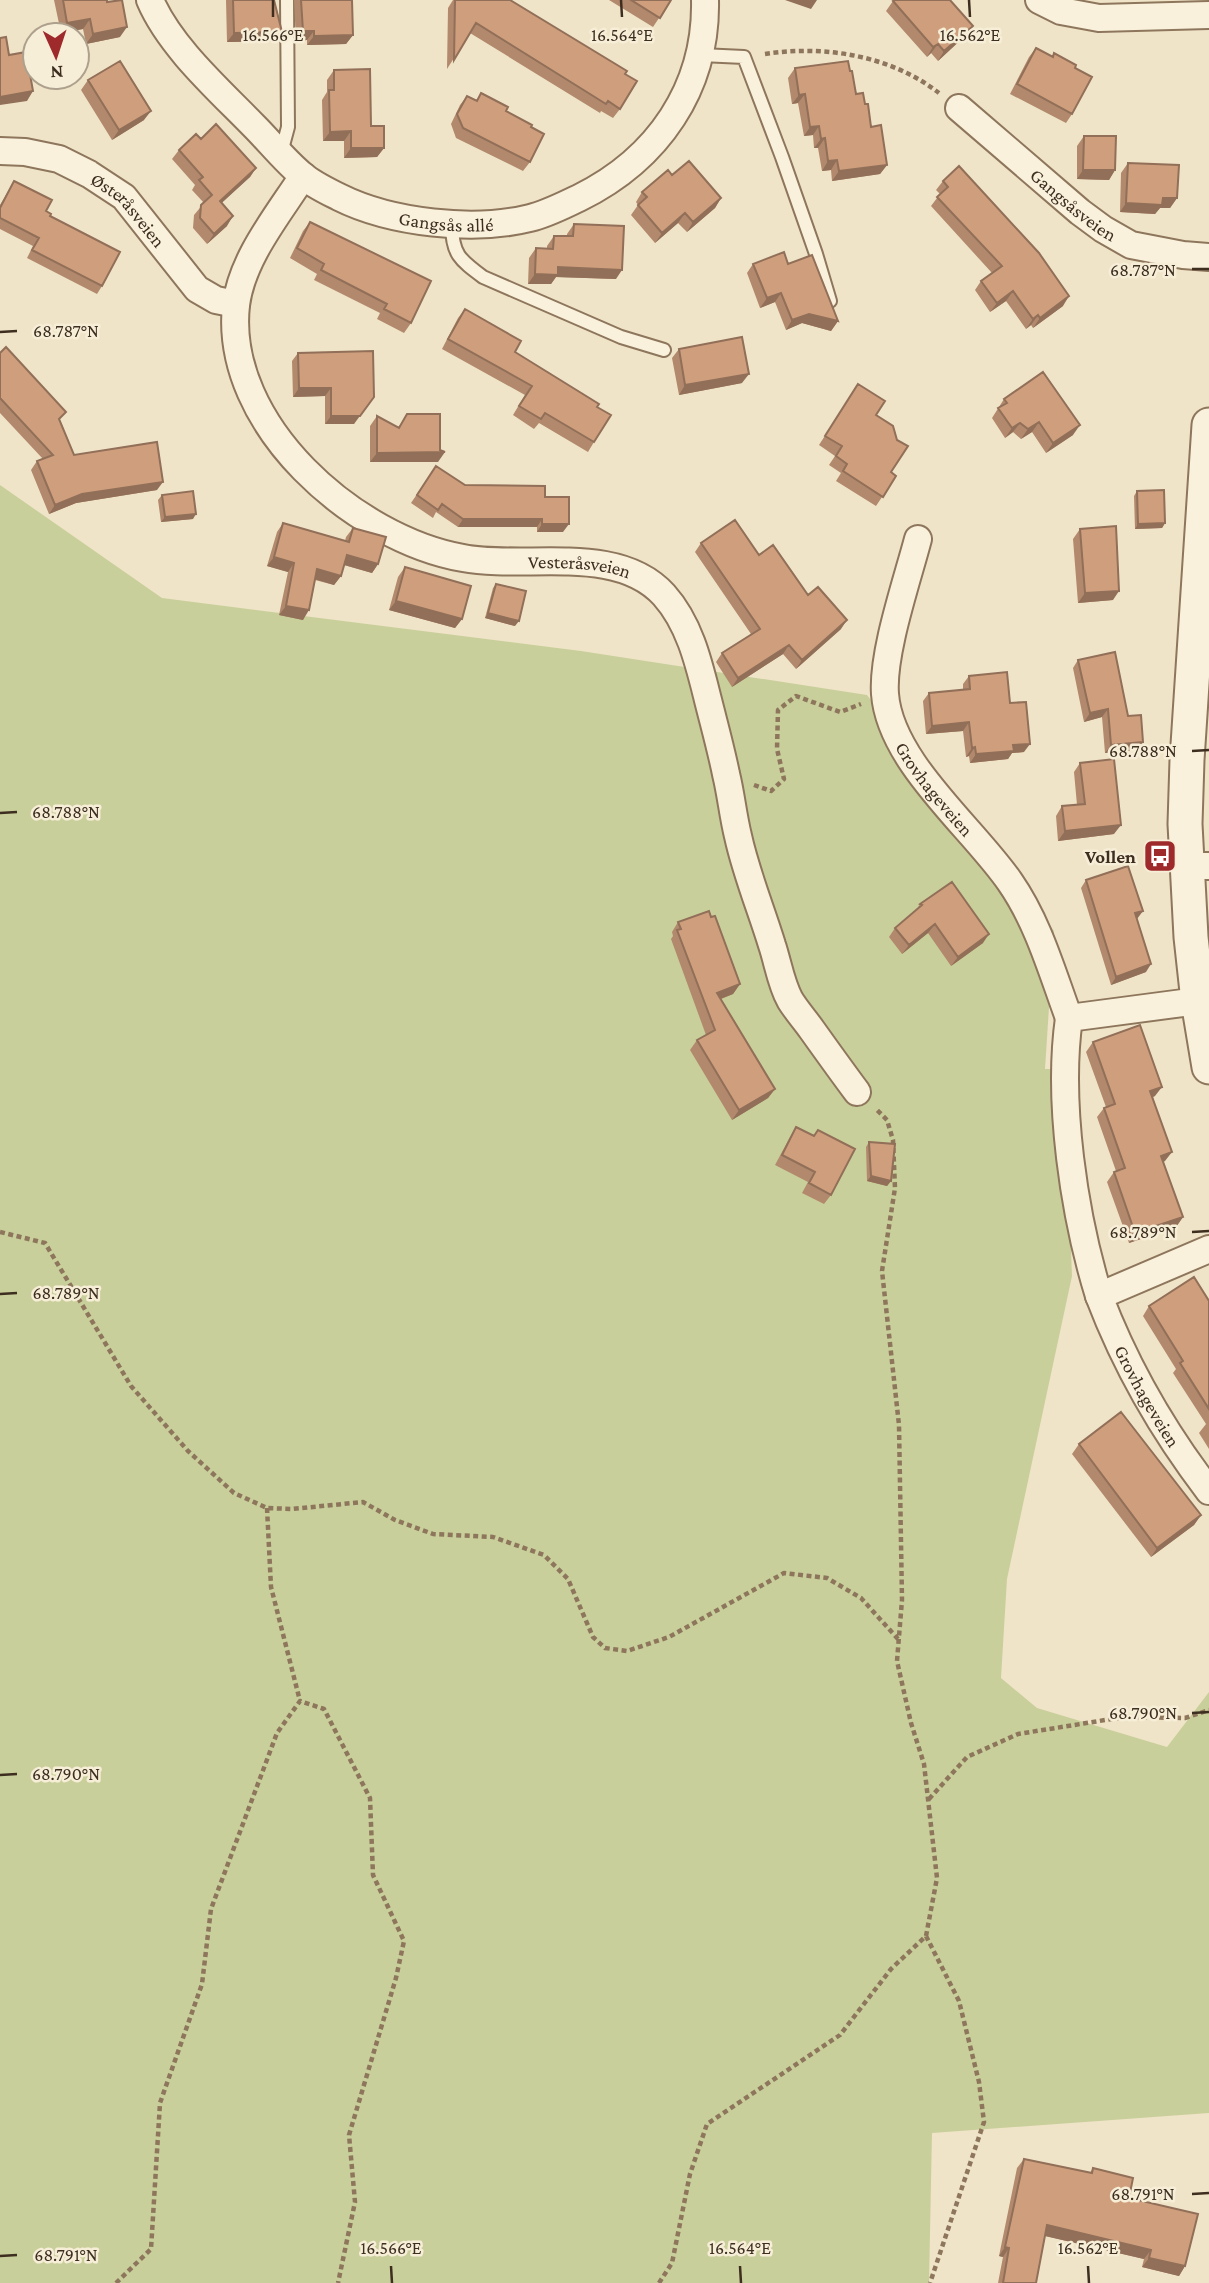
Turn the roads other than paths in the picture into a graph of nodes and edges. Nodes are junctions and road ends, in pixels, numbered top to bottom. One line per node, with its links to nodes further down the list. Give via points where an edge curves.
1 (150, 0): 9 (street, Gangsås allé, via 207,78)
2 (287, 0): 9 (lane, via 288,127)
3 (705, 0): 6 (street, Gangsås allé)
4 (1039, 0): 5 (street, via 1061,11 1099,18)
5 (1209, 16)
6 (701, 55): 11 (street, Gangsås allé, via 679,109 657,139 599,188 530,218); 13 (lane, via 744,57)
7 (959, 108): 12 (street, Gangsåsveien, via 1103,229 1132,245)
8 (0, 151): 14 (street, Østeråsveien, via 59,159 89,174 124,197 197,289)
9 (281, 153): 10 (street, Gangsås allé)
10 (303, 176): 11 (street, Gangsås allé, via 339,198 372,210); 14 (street, Vesteråsveien, via 259,244)
11 (452, 225): 15 (lane, via 452,246 466,265 483,277 621,337)
12 (1209, 257)
13 (830, 301)
14 (236, 304): 22 (street, Vesteråsveien, via 240,356 265,419 316,482 350,508 419,547 464,559 612,566 641,577 664,594 682,621 698,661 738,838 789,998)
15 (664, 350)
16 (1209, 425): 18 (street, via 1187,760)
17 (918, 539): 20 (street, Grovhageveien, via 886,670 885,696 898,735 917,767 1011,883 1041,942)
18 (1198, 866): 19 (street, via 1188,903)
19 (1198, 1001): 20 (street); 21 (street)
20 (1069, 1018): 24 (street, Grovhageveien, via 1065,1050 1071,1160 1084,1241)
21 (1209, 1067)
22 (857, 1092)
23 (1209, 1249): 24 (street)
24 (1100, 1296): 25 (street, Grovhageveien, via 1133,1375)
25 (1209, 1491)

